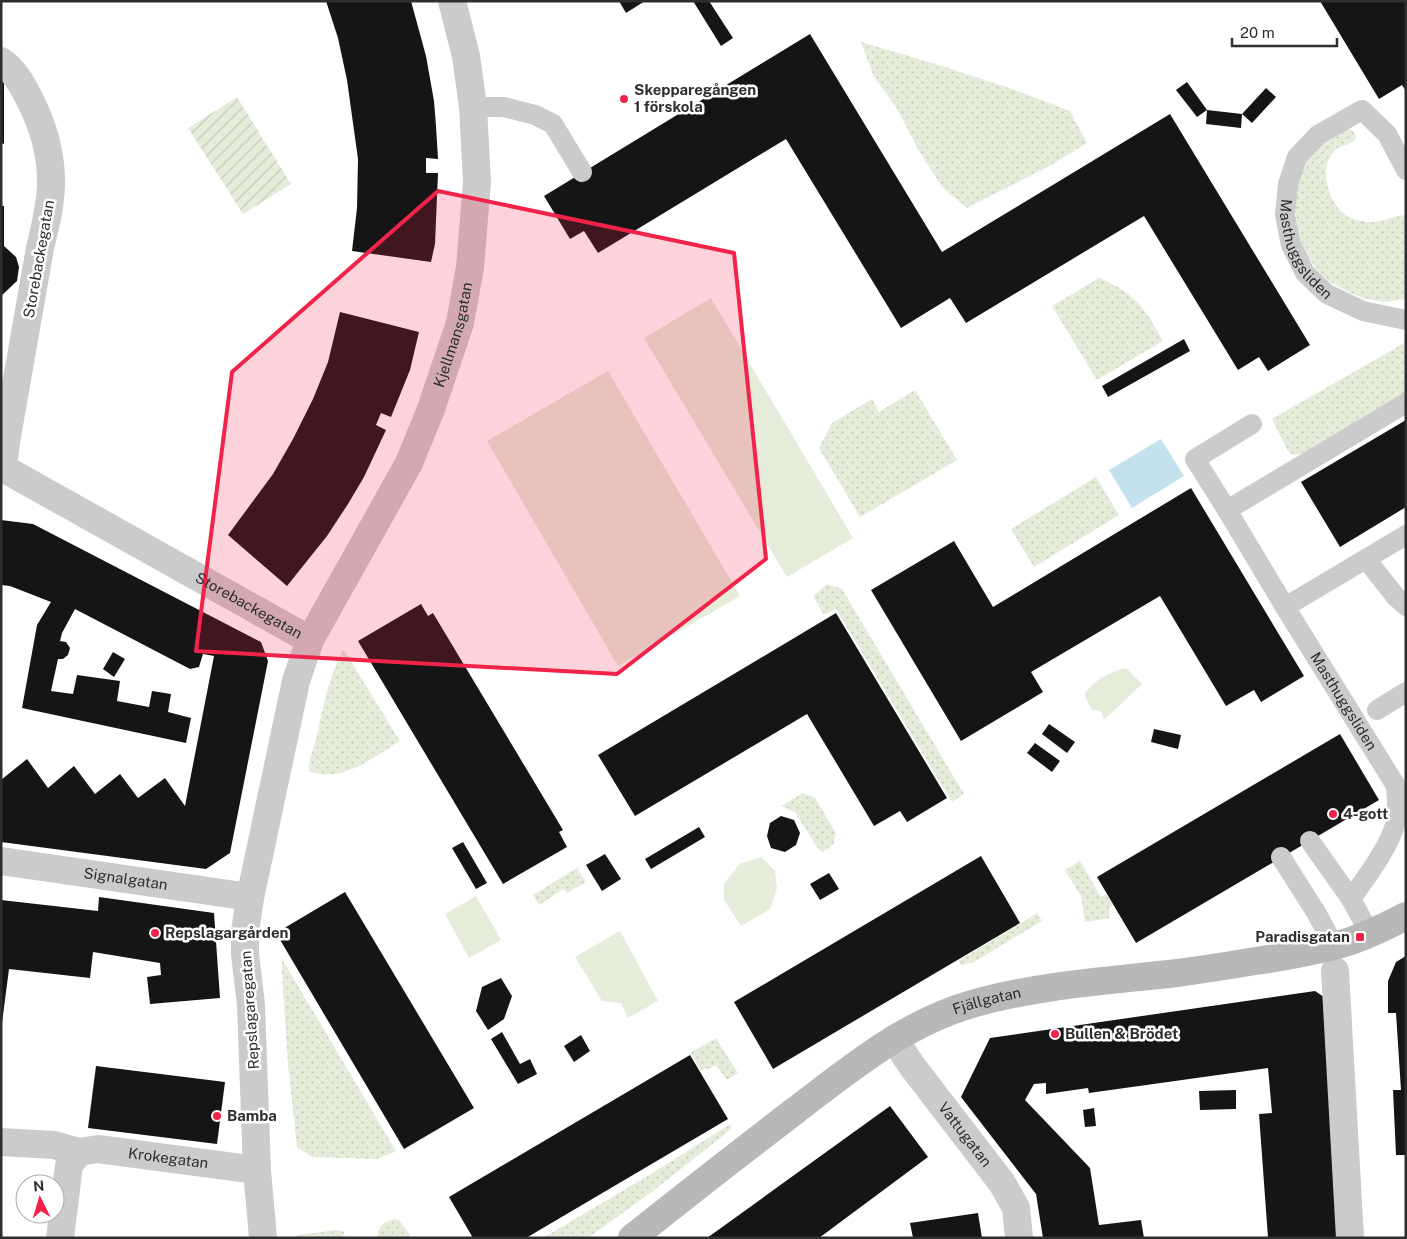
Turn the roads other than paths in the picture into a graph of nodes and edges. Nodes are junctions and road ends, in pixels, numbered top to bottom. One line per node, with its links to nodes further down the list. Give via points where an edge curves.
1 (452, 1): 3 (street, Kjellmansgatan, via 466,56)
2 (1, 61): 9 (street, Storebackegatan, via 21,83 37,113 48,147 51,187)
3 (472, 107): 5 (lane, via 504,108 534,115 553,124); 15 (street, Kjellmansgatan, via 477,182 470,268 460,323 409,463)
4 (1406, 170): 6 (lane, Masthuggsliden, via 1387,134 1362,110 1318,135 1297,157 1288,184 1285,216 1291,245 1305,273 1327,294 1363,311)
5 (582, 172)
6 (1406, 320)
7 (1406, 403): 10 (lane)
8 (1252, 424): 10 (lane, Masthuggsliden, via 1195,459)
9 (2, 467): 15 (street, Storebackegatan)
10 (1228, 510): 14 (lane, Masthuggsliden)
11 (1406, 536): 12 (lane)
12 (1366, 559): 13 (lane); 14 (lane)
13 (1406, 606)
14 (1285, 608): 22 (lane, Masthuggsliden, via 1396,786 1396,822 1375,864)
15 (310, 640): 21 (street, Repslagaregatan, via 296,681)
16 (1406, 692): 17 (lane, Masthuggsliden)
17 (1377, 710)
18 (1310, 841): 22 (lane)
19 (1281, 857): 25 (lane, via 1317,914)
20 (1, 860): 21 (street, Signalgatan)
21 (250, 898): 29 (street, Repslagaregatan, via 245,954 251,1005)
22 (1351, 899): 24 (lane)
23 (1406, 916): 24 (street, Fjällgatan)
24 (1370, 934): 25 (street, Fjällgatan)
25 (1335, 958): 26 (street, Fjällgatan, via 1277,958 1002,996 928,1020); 34 (street)
26 (894, 1039): 32 (street, Fjällgatan, via 831,1083); 33 (street, Vattugatan, via 1002,1183 1016,1208)
27 (1, 1142): 28 (street, Krokegatan, via 54,1145)
28 (79, 1152): 29 (street, Krokegatan, via 98,1149); 30 (street, via 69,1165)
29 (257, 1170): 31 (street, Repslagaregatan)
30 (60, 1238)
31 (263, 1238)
32 (632, 1238)
33 (1019, 1238)
34 (1350, 1238)

